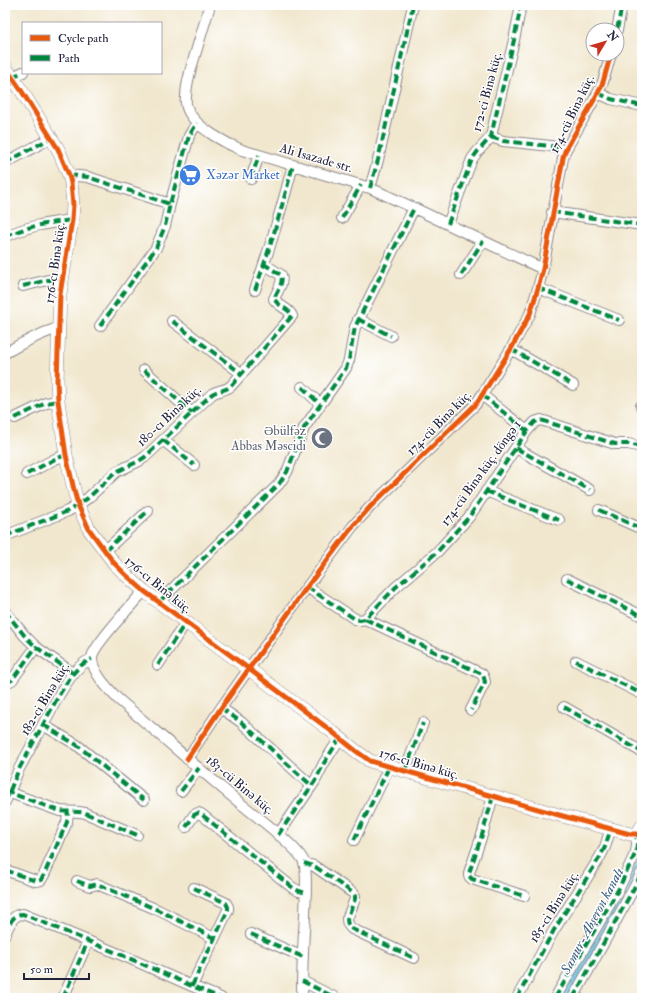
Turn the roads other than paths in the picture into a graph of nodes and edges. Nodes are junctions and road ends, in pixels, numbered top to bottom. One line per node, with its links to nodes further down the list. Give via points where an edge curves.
1 (210, 5): 10 (street, Ali Isazade str., via 187,88 187,107)
2 (413, 5): 19 (street, via 380,152)
3 (521, 5): 11 (street, 172-ci Binə küç.)
4 (622, 5): 5 (street)
5 (619, 22)
6 (609, 62): 8 (street, 174-cü Binə küç.)
7 (12, 77): 12 (street, 176-cı Binə küç.)
8 (598, 93): 9 (street); 13 (street, 174-cü Binə küç.)
9 (642, 106)
10 (197, 123): 14 (street, Ali Isazade str., via 231,146); 20 (street, via 189,136)
11 (491, 137): 13 (street, via 503,141 551,146); 25 (street, 172-ci Binə küç., via 472,159)
12 (51, 138): 15 (street); 17 (street, 176-cı Binə küç.)
13 (565, 151): 22 (street, 174-cü Binə küç.)
14 (259, 156): 16 (street, Ali Isazade str.); 18 (street)
15 (5, 163)
16 (293, 165): 19 (street, Ali Isazade str.); 29 (street)
17 (69, 175): 20 (street, via 88,177); 24 (street, 176-cı Binə küç.)
18 (251, 179)
19 (366, 186): 21 (street, Ali Isazade str.); 23 (street)
20 (170, 204): 39 (street, via 156,248)
21 (414, 208): 25 (street, Ali Isazade str.); 36 (street)
22 (552, 212): 26 (street); 30 (street, 174-cü Binə küç.)
23 (342, 218)
24 (72, 220): 27 (street, via 23,229); 32 (street, 176-cı Binə küç.)
25 (448, 224): 28 (street, Ali Isazade str.)
26 (642, 225)
27 (5, 237)
28 (483, 241): 30 (street, Ali Isazade str.); 31 (street)
29 (264, 264): 35 (street); 45 (street, 180-cı Binə küç., via 281,275 282,282 274,299 292,316)
30 (543, 269): 34 (street, 174-cü Binə küç.)
31 (461, 275)
32 (62, 280): 33 (street, via 48,280); 40 (street, 176-cı Binə küç.)
33 (23, 286)
34 (538, 288): 37 (street); 42 (street, 174-cü Binə küç., via 530,314)
35 (255, 290)
36 (358, 319): 41 (street); 50 (street, via 346,368)
37 (619, 320)
38 (172, 321): 45 (street)
39 (100, 326)
40 (58, 328): 43 (street); 49 (street, 176-cı Binə küç.)
41 (391, 336)
42 (511, 349): 46 (street); 48 (street, 174-cü Binə küç.)
43 (5, 352)
44 (144, 370): 51 (street)
45 (242, 374): 51 (street, 180-cı Binə küç., via 227,389 212,394)
46 (573, 385)
47 (302, 387): 50 (street)
48 (482, 395): 53 (street); 70 (street, 174-cü Binə küç., via 462,418 361,516)
49 (58, 400): 52 (street); 57 (street, 176-cı Binə küç.)
50 (320, 404): 72 (street, via 304,428 287,472 279,484)
51 (192, 413): 54 (street, 180-cı Binə küç.)
52 (15, 418)
53 (527, 431): 55 (street, 174-cü Binə küç. döngə 1, via 535,422 541,420 615,444); 56 (street, 174-cü Binə küç. döngə 1)
54 (163, 440): 58 (street); 62 (street, 180-cı Binə küç., via 145,457 111,475)
55 (642, 447)
56 (516, 448): 60 (street); 61 (street, 174-cü Binə küç. döngə 1)
57 (66, 455): 59 (street); 62 (street, 176-cı Binə küç.)
58 (194, 465)
59 (27, 474)
60 (590, 490)
61 (486, 491): 65 (street); 75 (street, 174-cü Binə küç. döngə 1, via 469,517 437,552 396,587)
62 (78, 505): 67 (street, 180-cı Binə küç.); 68 (street, 176-cı Binə küç., via 89,529)
63 (599, 510): 66 (street)
64 (148, 511): 68 (street)
65 (559, 520)
66 (642, 529)
67 (5, 536)
68 (105, 551): 71 (street, 176-cı Binə küç.)
69 (567, 579): 74 (street)
70 (307, 587): 75 (street, via 355,619); 81 (street, 174-cü Binə küç.)
71 (144, 591): 72 (street, 176-cı Binə küç.); 78 (street, via 96,648)
72 (159, 602): 76 (street, 176-cı Binə küç.)
73 (5, 611): 77 (street)
74 (642, 616)
75 (365, 619): 87 (street, via 482,674 485,682)
76 (186, 622): 80 (street); 81 (street, 176-cı Binə küç.)
77 (36, 647): 82 (street); 83 (street, via 12,680)
78 (92, 659): 82 (street, 182-ci Binə küç., via 85,662); 92 (street, 183-cü Binə küç., via 96,672 108,689)
79 (576, 661): 84 (street)
80 (158, 666)
81 (249, 669): 86 (street, 174-cü Binə küç.); 90 (street, 176-cı Binə küç.)
82 (74, 674): 89 (street, 182-ci Binə küç.)
83 (5, 682)
84 (642, 694)
85 (564, 707): 91 (street)
86 (222, 708): 92 (street, 174-cü Binə küç.); 96 (street)
87 (471, 710)
88 (423, 723): 95 (street)
89 (43, 725): 98 (street, 182-ci Binə küç.); 100 (street, via 76,745)
90 (340, 738): 93 (street, 176-cı Binə küç., via 370,761); 96 (street)
91 (642, 752)
92 (187, 759): 94 (street, 183-cü Binə küç.)
93 (389, 767): 95 (street, 176-cı Binə küç.); 108 (street)
94 (199, 768): 97 (street); 107 (street, 183-cü Binə küç.)
95 (405, 771): 99 (street, 176-cı Binə küç.)
96 (312, 786): 107 (street)
97 (181, 791)
98 (7, 792): 101 (street, 182-ci Binə küç.); 102 (street)
99 (494, 796): 104 (street, 176-cı Binə küç.); 115 (street, via 469,876)
100 (144, 800)
101 (5, 802)
102 (68, 812): 106 (street, via 85,813); 110 (street, via 67,822 41,880 36,881)
103 (186, 827): 114 (street, via 194,815 201,814 293,888)
104 (611, 828): 105 (street, 176-cı Binə küç., via 630,834); 128 (street, 185-ci Binə küç., via 600,857 554,930)
105 (640, 832): 129 (street, via 636,852 618,890)
106 (137, 835)
107 (278, 835): 109 (street, 183-cü Binə küç., via 295,849)
108 (354, 840)
109 (304, 862): 114 (street); 121 (street, via 353,893 355,899 347,920 352,929)
110 (5, 870)
111 (642, 872): 130 (street)
112 (77, 881): 118 (street, via 90,886 97,884)
113 (194, 888): 118 (street, via 226,903 228,907)
114 (306, 893): 120 (street)
115 (524, 896)
116 (5, 934): 119 (street, via 14,918 23,914)
117 (251, 934): 120 (street)
118 (214, 938): 123 (street)
119 (88, 941): 123 (street); 124 (street)
120 (303, 957): 122 (street)
121 (414, 958)
122 (302, 981): 126 (street); 127 (street)
123 (192, 986): 125 (street)
124 (63, 998)
125 (221, 998)
126 (302, 998)
127 (336, 998)
128 (517, 998)
129 (555, 998)
130 (574, 998)

